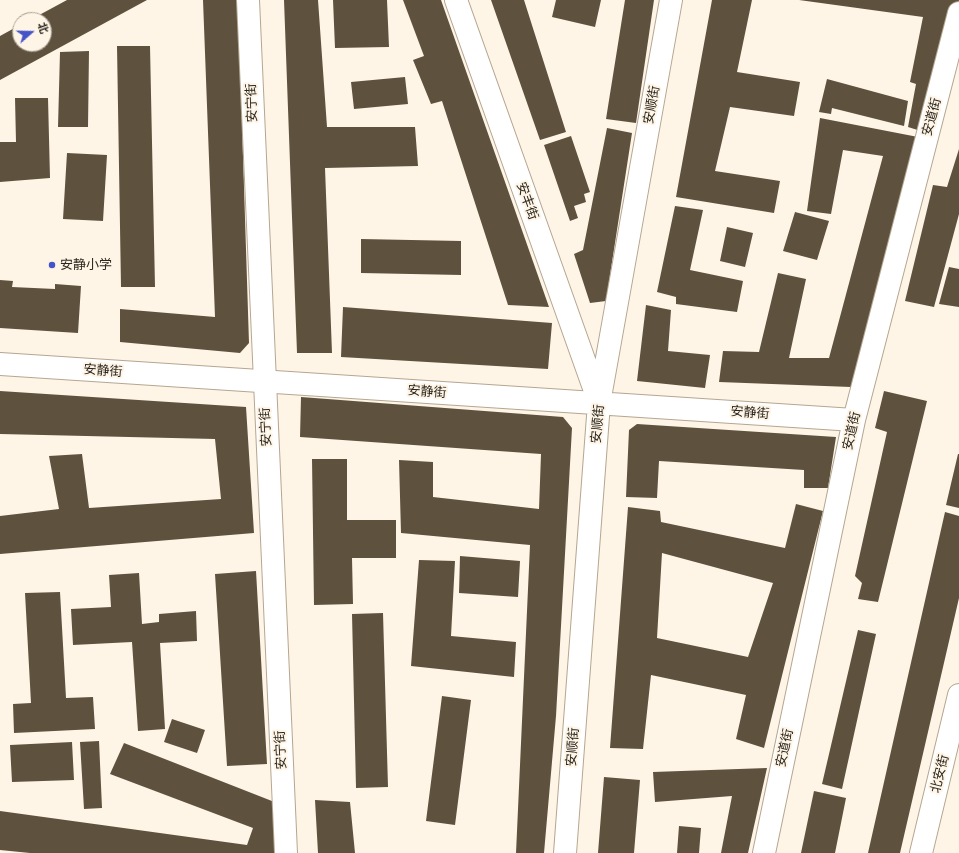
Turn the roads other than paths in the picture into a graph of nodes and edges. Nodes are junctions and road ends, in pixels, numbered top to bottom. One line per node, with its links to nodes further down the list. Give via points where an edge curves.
1 (248, 0): 6 (street, 安宁街)
2 (456, 0): 7 (street, 安丰街)
3 (671, 0): 7 (street, 安顺街)
4 (959, 13): 8 (street, 安道街)
5 (0, 364): 6 (street, 安静街)
6 (264, 382): 7 (street, 安静街); 10 (street, 安宁街)
7 (599, 403): 8 (street, 安静街); 11 (street, 安顺街)
8 (854, 420): 12 (street, 安道街)
9 (959, 695): 13 (street, 北安街)
10 (286, 853)
11 (565, 853)
12 (764, 853)
13 (921, 853)

